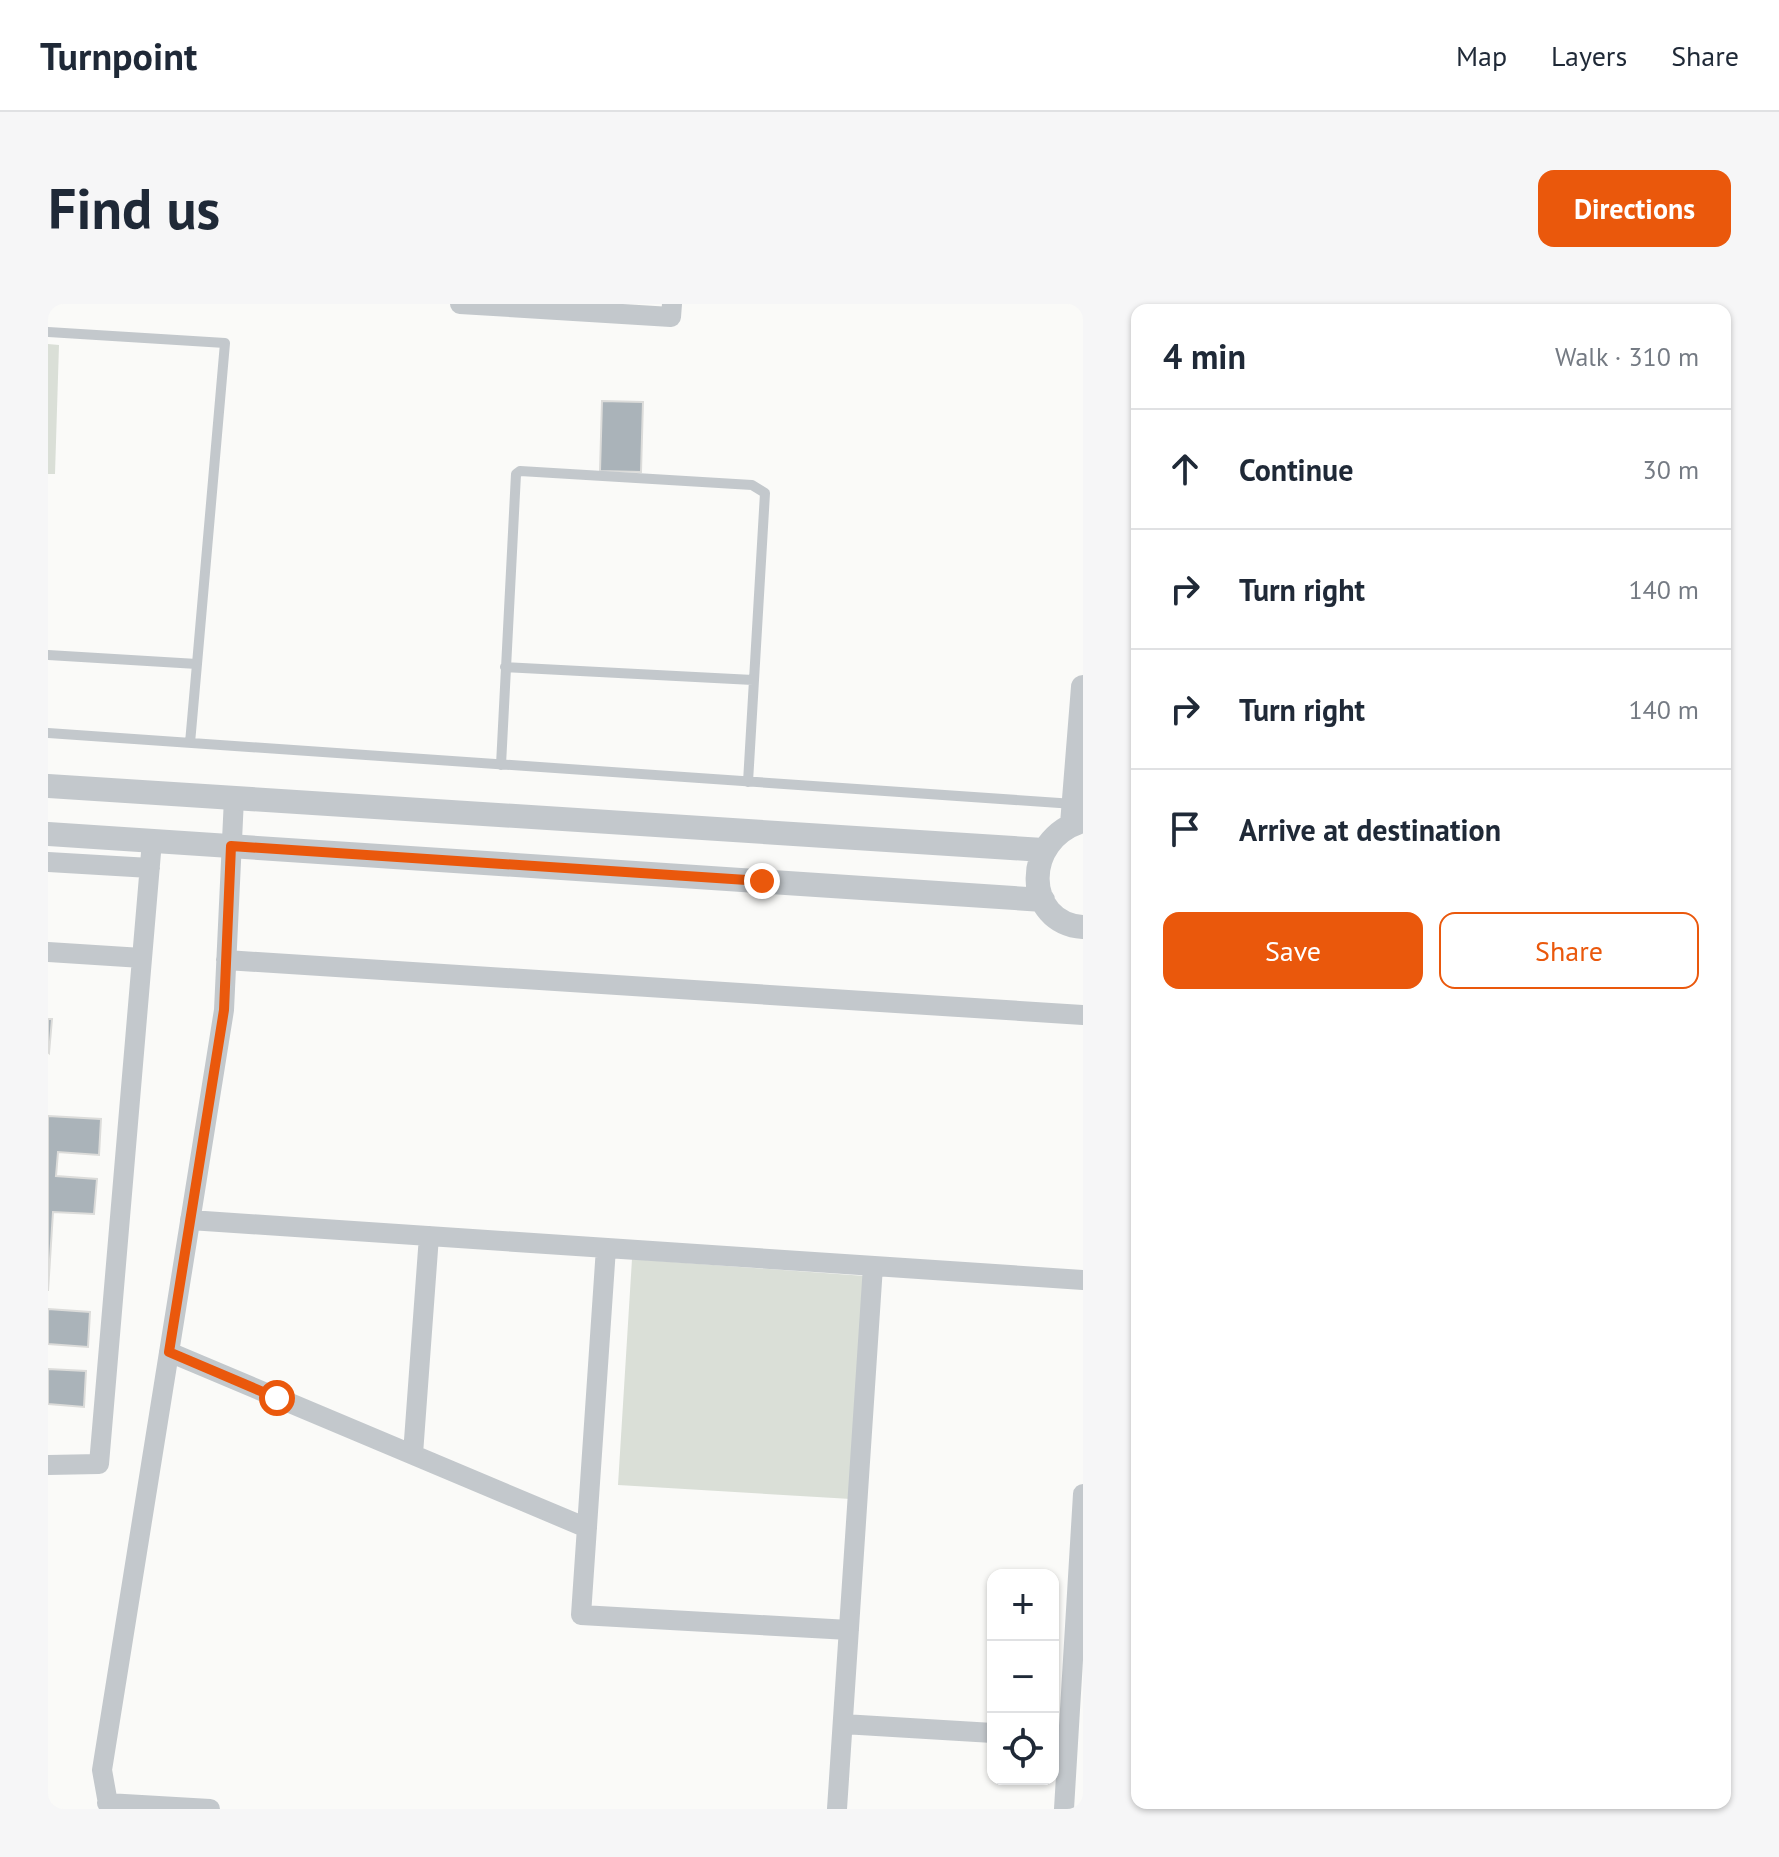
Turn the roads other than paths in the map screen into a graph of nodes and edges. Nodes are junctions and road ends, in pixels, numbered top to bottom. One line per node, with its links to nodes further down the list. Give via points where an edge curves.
1 (460, 304): 2 (street, via 671,317)
2 (672, 304)
3 (48, 332): 5 (lane, via 225,343)
4 (48, 655): 5 (lane)
5 (197, 664): 10 (lane)
6 (505, 667): 7 (lane); 7 (lane, via 514,480 520,471 752,485 765,493); 11 (lane)
7 (753, 680): 12 (lane)
8 (1083, 687): 15 (street)
9 (48, 733): 10 (lane)
10 (190, 743): 11 (lane)
11 (501, 765): 12 (lane)
12 (748, 782): 15 (lane)
13 (48, 786): 14 (street)
14 (234, 798): 18 (street); 19 (street)
15 (1076, 816): 19 (street)
16 (48, 834): 17 (street)
17 (152, 841): 18 (street); 21 (street)
18 (231, 846): 22 (street); 26 (street)
19 (1043, 850): 22 (street, via 1037,882)
20 (48, 862): 21 (street)
21 (150, 868): 25 (street)
22 (1043, 900): 23 (street, via 1058,918)
23 (1083, 927)
24 (48, 952): 25 (street)
25 (142, 958): 35 (street, via 99,1464)
26 (226, 960): 27 (street); 28 (street, via 224,1010)
27 (1083, 1015)
28 (190, 1220): 29 (street); 33 (street)
29 (429, 1236): 30 (street); 34 (street)
30 (606, 1248): 31 (street); 37 (street)
31 (873, 1266): 32 (street); 38 (street)
32 (1083, 1280)
33 (169, 1352): 34 (street); 43 (street, via 102,1770)
34 (413, 1454): 37 (street)
35 (48, 1465)
36 (1083, 1494): 39 (street)
37 (587, 1528): 38 (street, via 581,1615)
38 (849, 1630): 40 (street)
39 (1078, 1657): 42 (street)
40 (843, 1724): 41 (street); 45 (street)
41 (987, 1733)
42 (1061, 1737): 46 (street)
43 (108, 1806): 44 (street)
44 (210, 1809)
45 (837, 1809)
46 (1064, 1809)

